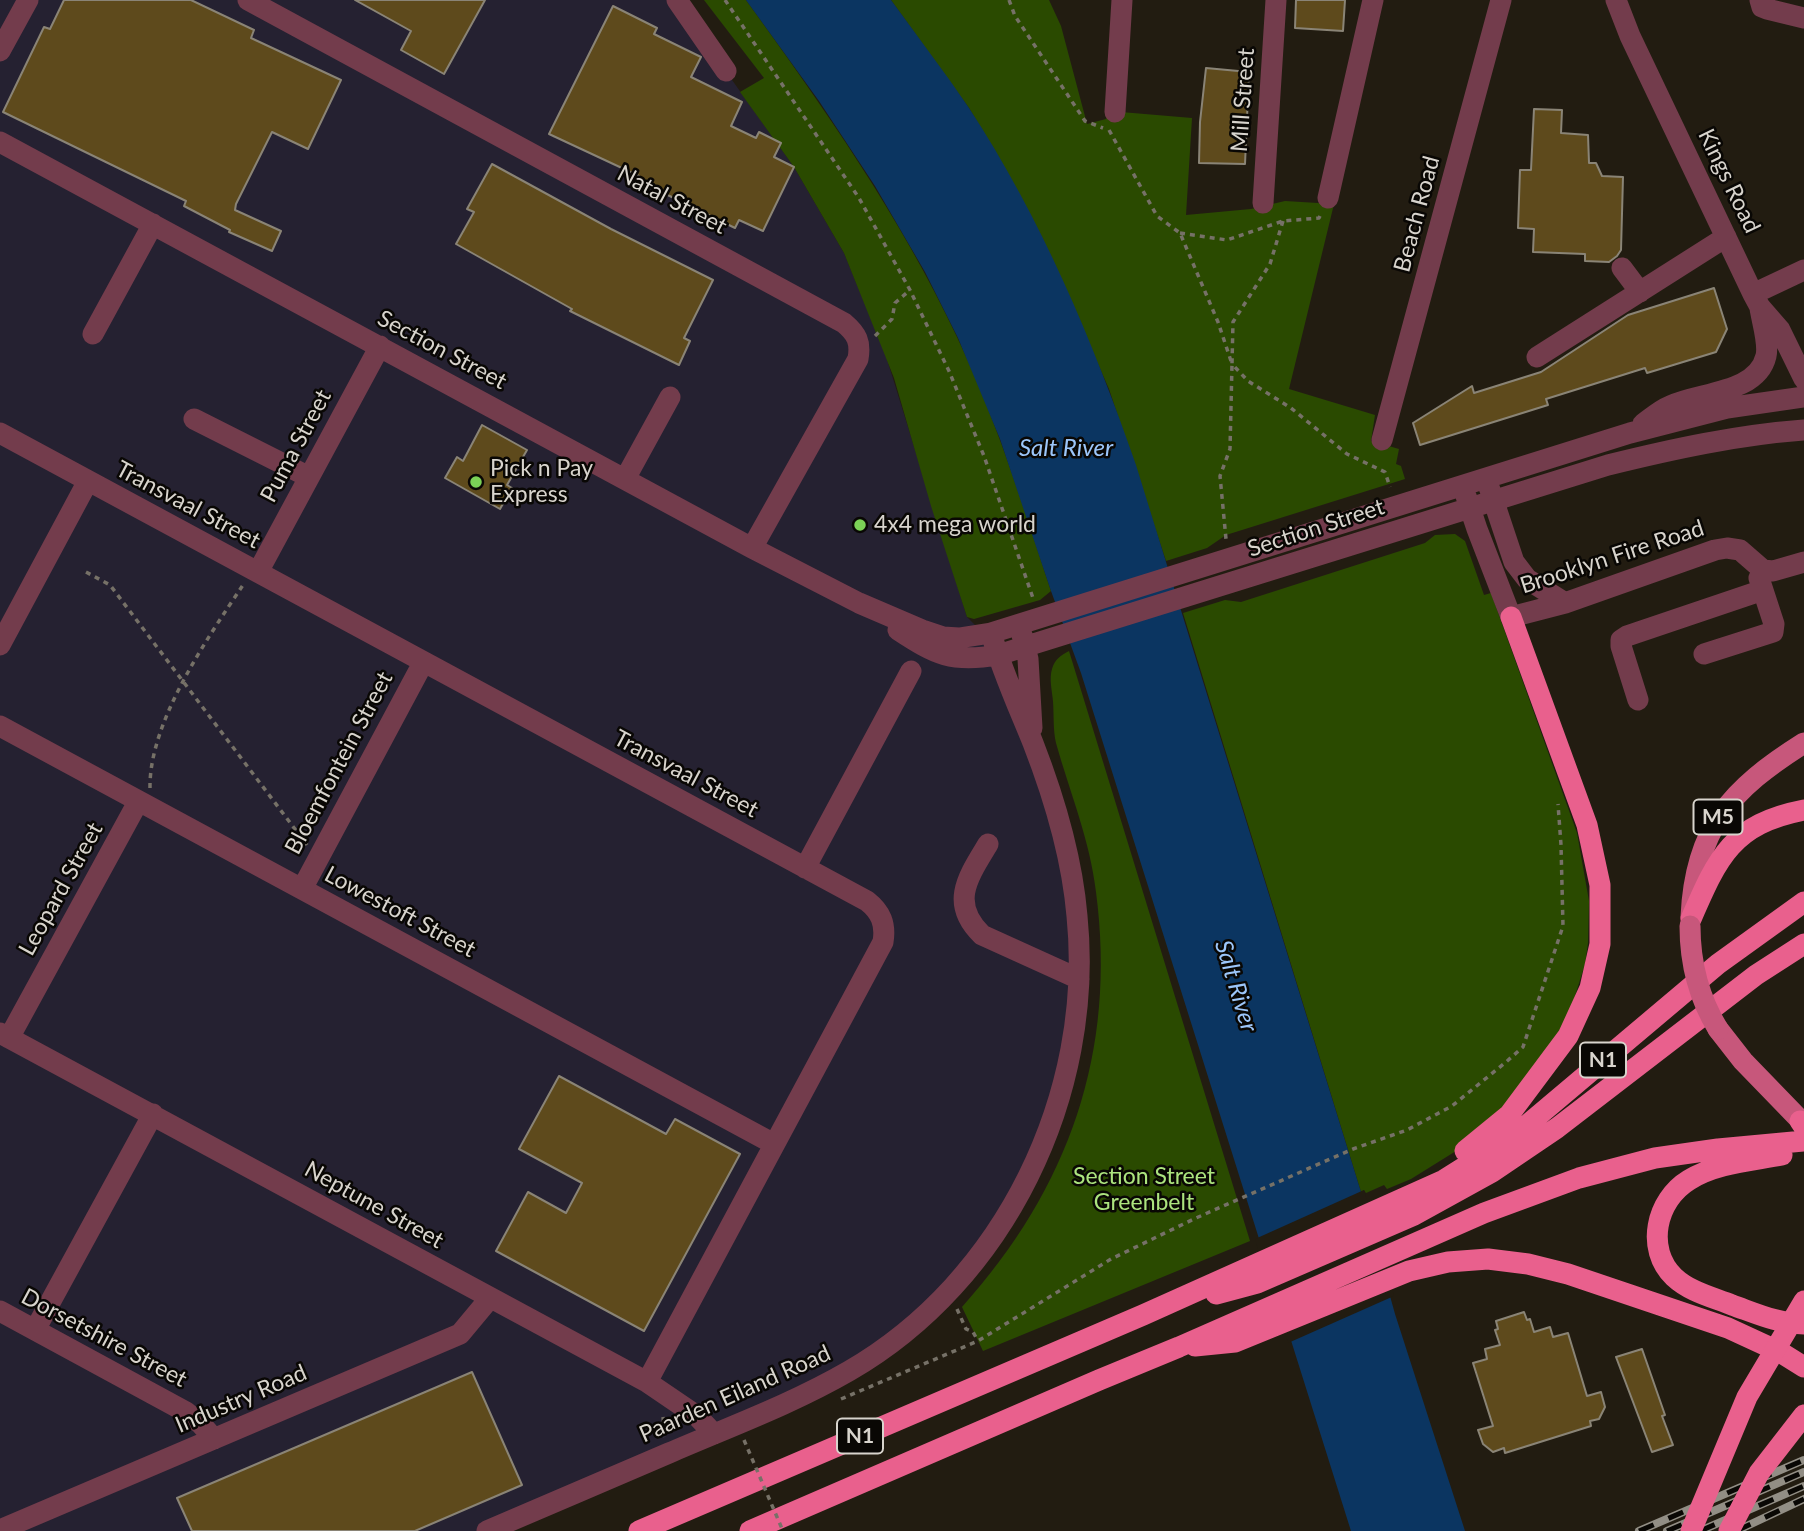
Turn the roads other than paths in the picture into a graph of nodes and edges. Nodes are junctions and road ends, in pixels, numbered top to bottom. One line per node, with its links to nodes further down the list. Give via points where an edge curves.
1 (28, 0): 11 (street)
2 (248, 0): 41 (street, Natal Street, via 854,332 860,345 858,359)
3 (677, 0): 12 (street)
4 (1122, 0): 13 (street)
5 (1276, 0): 16 (street, Mill Street)
6 (1373, 0): 15 (street)
7 (1501, 0): 33 (street, Beach Road)
8 (1616, 0): 18 (street, Kings Road)
9 (1760, 0): 10 (street, via 1767,9)
10 (1804, 18)
11 (0, 51)
12 (726, 71)
13 (1112, 121)
14 (0, 142): 17 (street, Section Street)
15 (1328, 198)
16 (1263, 203)
17 (153, 224): 23 (street); 24 (street, Section Street)
18 (1726, 237): 21 (street); 22 (street, Kings Road)
19 (1622, 268): 21 (street)
20 (1804, 270): 22 (street)
21 (1640, 292): 25 (street)
22 (1757, 301): 26 (street, Kings Road, via 1780,330); 32 (street, via 1767,353 1755,377 1669,406)
23 (93, 334)
24 (380, 346): 35 (street, Puma Street); 36 (street, Section Street)
25 (1537, 357)
26 (1804, 379)
27 (670, 397): 36 (street)
28 (1804, 397): 32 (street, Section Street, via 1727,408)
29 (194, 419): 35 (street)
30 (1804, 430): 39 (street, Section Street, via 1708,441)
31 (0, 433): 37 (street, Transvaal Street)
32 (1630, 433): 34 (street, Section Street)
33 (1382, 440)
34 (1485, 477): 38 (street, Section Street); 39 (street)
35 (309, 478): 44 (street, Puma Street)
36 (625, 479): 41 (street, Section Street)
37 (88, 481): 44 (street, Transvaal Street); 51 (street)
38 (1463, 484): 40 (street); 49 (street, Section Street)
39 (1493, 500): 40 (street, Section Street); 47 (street, via 1514,562 1527,579)
40 (1469, 507): 48 (street); 52 (street, Section Street)
41 (752, 548): 46 (street, Section Street)
42 (1804, 562): 43 (street, Brooklyn Fire Road, via 1773,571)
43 (1753, 563): 45 (street); 47 (street, Brooklyn Fire Road, via 1740,550 1714,550)
44 (258, 572): 55 (street, Transvaal Street)
45 (1763, 590): 53 (street, via 1773,632); 57 (street, via 1621,640)
46 (859, 603): 50 (street, Section Street, via 943,637); 54 (street, Section Street, via 939,654 956,659)
47 (1564, 603): 48 (street, Brooklyn Fire Road)
48 (1511, 617): 75 (highway, via 1578,797 1595,857 1601,924 1597,963 1568,1035 1509,1115)
49 (1019, 624): 50 (street, Section Street); 52 (street, Paarden Eiland Road)
50 (991, 633): 54 (street, Paarden Eiland Road)
51 (0, 645)
52 (1026, 647): 54 (street, Section Street); 60 (street, Paarden Eiland Road)
53 (1704, 654)
54 (998, 655): 60 (street, Paarden Eiland Road)
55 (423, 663): 64 (street, Transvaal Street); 65 (street, Bloemfontein Street)
56 (911, 671): 64 (street)
57 (1638, 700)
58 (0, 726): 61 (street, Lowestoft Street)
59 (1804, 743): 67 (main road, M5, via 1759,774 1721,812 1702,847)
60 (1033, 744): 69 (street, Paarden Eiland Road, via 1069,860)
61 (138, 802): 65 (street, Lowestoft Street); 70 (street, Leopard Street)
62 (1804, 810): 67 (highway, via 1768,819 1738,838 1719,860)
63 (988, 844): 69 (street, via 967,879 964,899 970,924 982,935)
64 (805, 868): 73 (street, Transvaal Street, via 875,907 884,942)
65 (302, 888): 73 (street, Lowestoft Street)
66 (1804, 902): 75 (highway, N1, via 1718,964 1514,1136 1444,1180)
67 (1690, 923): 72 (main road, M5, bridge, via 1697,979 1718,1029)
68 (1804, 944): 76 (highway, via 1756,975 1526,1150 1445,1199)
69 (1079, 979): 86 (street, Paarden Eiland Road, via 1070,1058 1041,1152 1006,1217 973,1263 922,1318 850,1370)
70 (5, 1036): 71 (street, Neptune Street)
71 (153, 1114): 77 (street, Neptune Street); 82 (street)
72 (1803, 1128): 80 (highway, N1, via 1594,1173 1387,1255)
73 (774, 1144): 84 (street, Transvaal Street)
74 (1804, 1150): 81 (highway, via 1720,1167 1691,1178 1667,1201 1657,1235 1662,1258 1682,1284 1771,1319)
75 (1393, 1204): 76 (highway, N1)
76 (1375, 1222): 90 (highway, N1, via 1254,1275 1080,1340)
77 (490, 1298): 84 (street, Neptune Street); 87 (street, Industry Road, via 460,1334)
78 (1804, 1301): 92 (highway, bridge, via 1747,1397)
79 (0, 1311): 82 (street, Dorsetshire Street)
80 (1267, 1319): 83 (highway, via 1394,1276 1448,1262 1488,1259 1568,1274 1728,1328); 91 (highway, N1, via 1179,1347)
81 (1804, 1324)
82 (35, 1330): 87 (street, Dorsetshire Street, via 186,1412)
83 (1804, 1367)
84 (647, 1382): 86 (street, Neptune Street, via 697,1416)
85 (1804, 1415): 93 (highway, bridge, via 1759,1473)
86 (714, 1434): 89 (street, Paarden Eiland Road)
87 (214, 1439): 88 (street, Industry Road)
88 (0, 1530)
89 (487, 1531)
90 (639, 1531)
91 (750, 1531)
92 (1691, 1531)
93 (1729, 1531)

